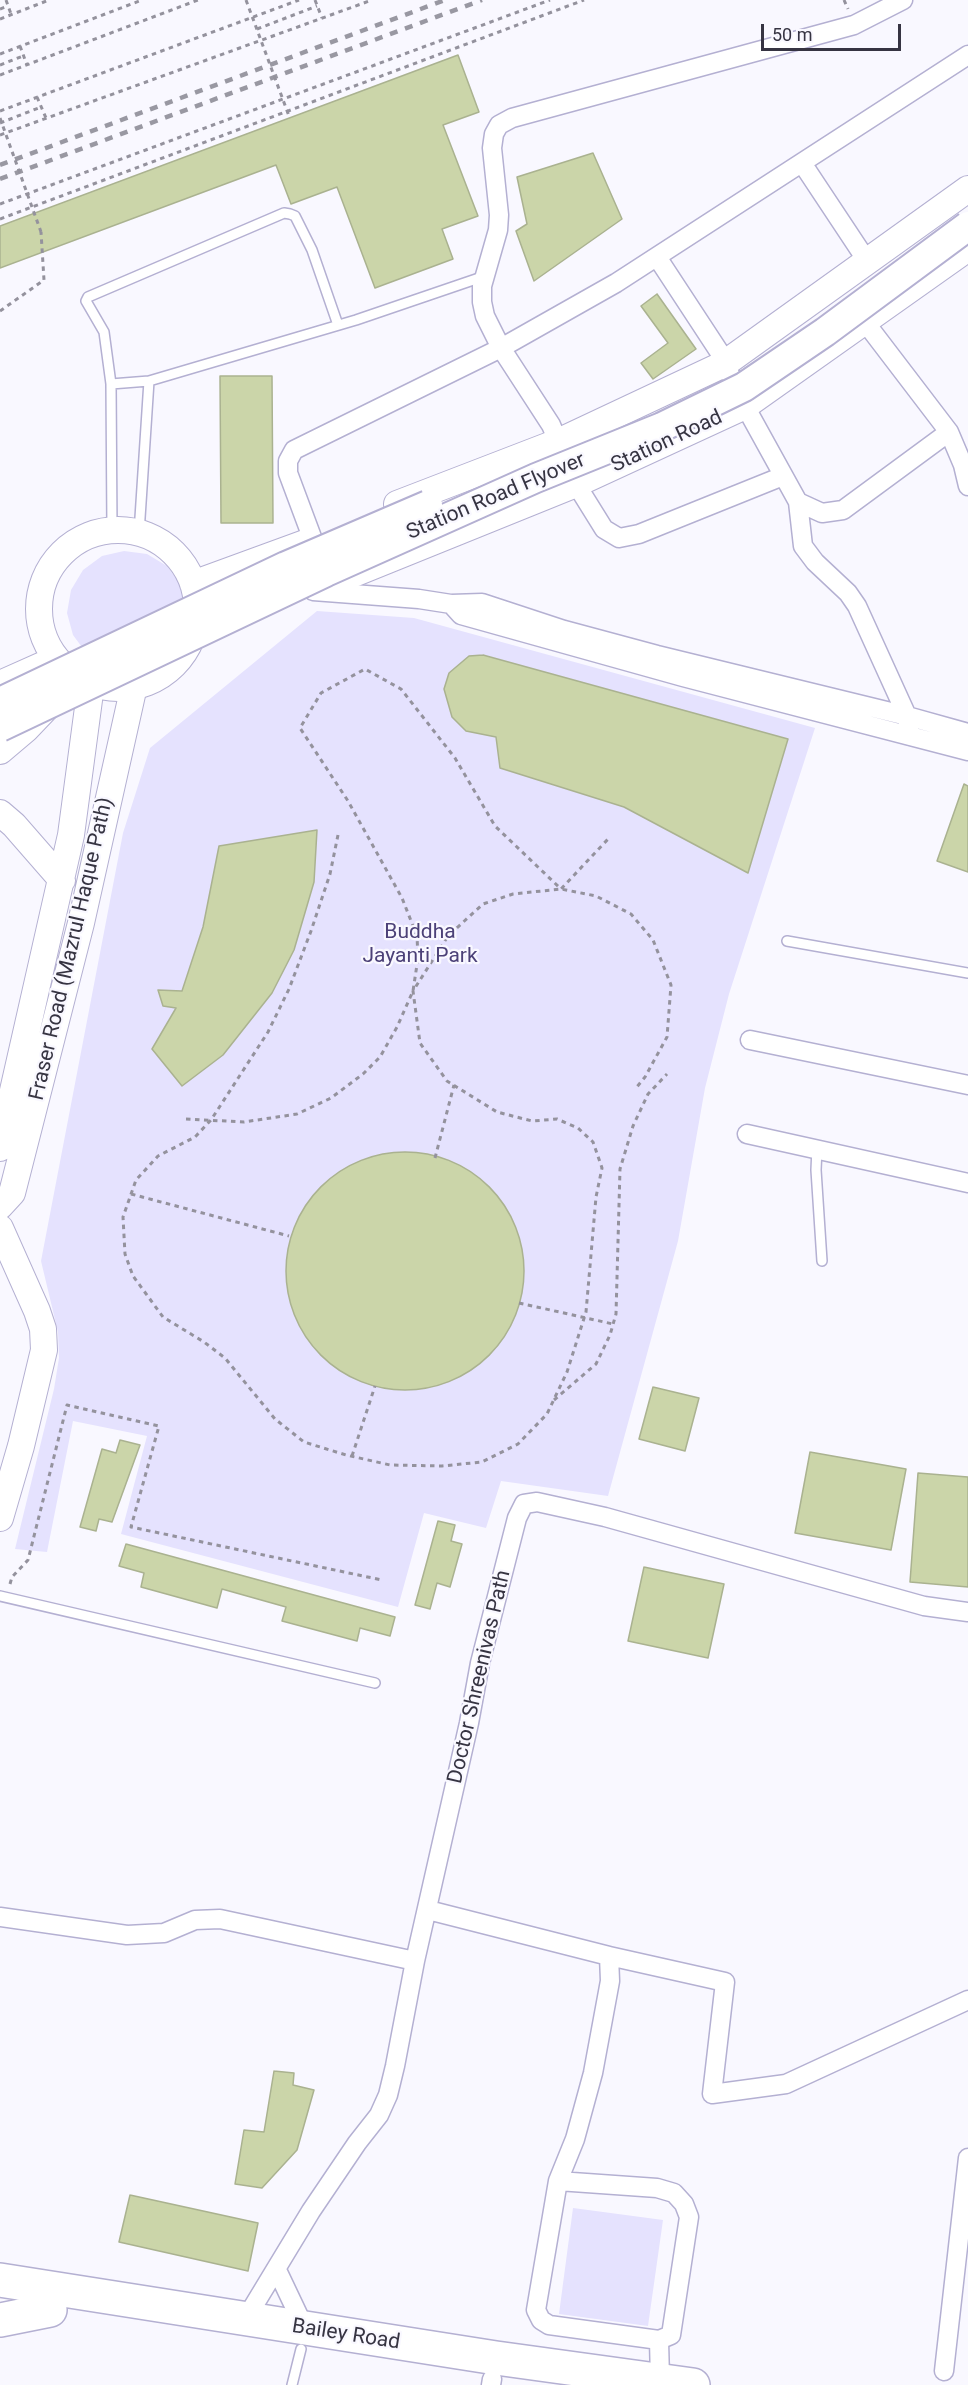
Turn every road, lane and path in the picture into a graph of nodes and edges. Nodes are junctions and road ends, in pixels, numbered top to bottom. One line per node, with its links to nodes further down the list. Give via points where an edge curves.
1 (6, 0): 12 (path)
2 (49, 0): 15 (path)
3 (142, 0): 19 (path)
4 (198, 0): 24 (path)
5 (246, 0): 18 (path, bridge)
6 (299, 0): 26 (path)
7 (315, 0): 13 (path)
8 (372, 0): 17 (path)
9 (550, 0): 35 (path)
10 (584, 0): 37 (path)
11 (903, 0): 42 (street, via 854,25 512,118 499,126 492,148 498,230)
12 (8, 6): 14 (path); 15 (path)
13 (317, 6): 17 (path); 18 (path)
14 (0, 9)
15 (11, 14): 16 (path)
16 (0, 18)
17 (322, 18): 30 (path)
18 (256, 29): 29 (path, bridge)
19 (20, 46): 20 (path); 22 (path)
20 (0, 54)
21 (968, 55): 33 (street)
22 (23, 56): 23 (path); 24 (path)
23 (0, 65)
24 (27, 65): 25 (path)
25 (0, 75)
26 (38, 97): 27 (path); 28 (path)
27 (41, 107): 30 (path); 31 (path)
28 (0, 111)
29 (289, 116)
30 (46, 118): 32 (path)
31 (0, 121): 43 (path, bridge, via 41,232 44,280)
32 (0, 135)
33 (802, 163): 40 (street); 41 (street)
34 (968, 189): 41 (main road)
35 (0, 204)
36 (968, 206): 68 (main road, Station Road Flyover, bridge, via 760,355 683,401 286,566)
37 (0, 219)
38 (968, 225): 70 (main road, Station Road Flyover, bridge, via 744,387 662,428 536,478 326,572)
39 (968, 248): 44 (main road, Station Road)
40 (657, 257): 46 (street); 47 (street)
41 (867, 261): 47 (main road)
42 (485, 276): 45 (lane); 46 (street, via 485,316)
43 (0, 311)
44 (866, 322): 50 (main road, Station Road); 51 (street)
45 (338, 325): 48 (lane); 49 (lane, via 312,250 295,216 284,213 88,297 86,301 104,332)
46 (501, 348): 52 (street, via 552,425); 59 (street, via 294,450 288,461 288,473)
47 (724, 364): 50 (street); 52 (main road)
48 (149, 381): 49 (lane); 58 (lane)
49 (111, 384): 57 (lane)
50 (745, 406): 53 (street); 54 (main road, Station Road)
51 (949, 432): 55 (street); 56 (street, via 843,510 822,513)
52 (558, 442): 54 (street); 59 (main road)
53 (783, 476): 54 (street, via 639,534 618,538 604,529); 56 (street)
54 (576, 484): 61 (main road, Station Road)
55 (968, 486)
56 (798, 502): 69 (street, via 803,546 857,606)
57 (112, 530): 58 (main road); 63 (main road, via 83,537 61,554 45,576 38,603 42,634)
58 (139, 532): 60 (main road, via 164,544 183,563)
59 (313, 540): 60 (main road)
60 (193, 585): 62 (main road)
61 (313, 591): 62 (main road, Station Road); 67 (street, via 451,604 482,603)
62 (197, 617): 66 (main road, via 180,658 159,676)
63 (56, 658): 64 (main road); 65 (main road)
64 (83, 680): 66 (main road, via 113,688); 73 (main road); 78 (main road, Fraser Road (Mazrul Haque Path), via 71,834)
65 (0, 684)
66 (134, 687): 96 (main road, Fraser Road (Mazrul Haque Path), via 81,923 12,1193)
67 (758, 688): 69 (street); 72 (street)
68 (0, 702)
69 (907, 716): 71 (street); 72 (street)
70 (0, 727)
71 (968, 733)
72 (910, 736): 74 (street)
73 (0, 751)
74 (968, 751)
75 (0, 813): 78 (main road)
76 (338, 836): 89 (path, via 330,874 289,989 268,1032)
77 (609, 838): 79 (path)
78 (62, 879): 91 (main road, Fraser Road (Mazrul Haque Path))
79 (561, 889): 82 (path, via 513,894 483,904 448,936); 82 (path, via 495,826 455,758 401,689 365,669 321,693 300,728 348,801 402,898 417,936); 87 (path, via 596,896 631,915 653,940 671,985 667,1037)
80 (787, 941): 81 (lane)
81 (968, 973)
82 (412, 991): 85 (path, via 420,1043); 89 (path, via 380,1057 331,1098 297,1114 244,1122)
83 (750, 1040): 86 (street)
84 (667, 1074): 102 (path, via 648,1094 620,1169)
85 (454, 1085): 93 (path); 101 (path, via 497,1112 532,1121 557,1119 578,1128 593,1142 602,1168)
86 (968, 1085)
87 (636, 1088)
88 (186, 1119): 89 (path)
89 (211, 1120): 95 (path, via 195,1137 158,1156 136,1180)
90 (747, 1134): 92 (street)
91 (0, 1148)
92 (817, 1148): 94 (street); 99 (lane)
93 (435, 1158)
94 (968, 1183)
95 (131, 1194): 98 (path); 105 (path, via 123,1217 125,1254 133,1276 163,1317 225,1358 275,1419 304,1442)
96 (0, 1206)
97 (0, 1228): 106 (main road, via 37,1311 44,1350)
98 (288, 1236)
99 (822, 1261)
100 (519, 1303): 101 (path)
101 (584, 1319): 102 (path); 104 (path)
102 (613, 1324): 104 (path, via 596,1364)
103 (375, 1386): 105 (path)
104 (553, 1401): 105 (path, via 547,1414 518,1444 482,1462 390,1465)
105 (352, 1456)
106 (0, 1518)
107 (12, 1577): 108 (path, via 28,1560 67,1405 159,1426 131,1527)
108 (382, 1580)
109 (0, 1596): 111 (lane)
110 (968, 1612): 112 (street, Doctor Shreenivas Path, via 924,1606 604,1517 537,1502 524,1504 517,1518 480,1663)
111 (375, 1683)
112 (428, 1910): 114 (street); 115 (street, Doctor Shreenivas Path)
113 (0, 1917): 115 (street, via 127,1935 164,1933 195,1920 220,1919)
114 (609, 1956): 116 (street, via 725,1982 712,2094 786,2084); 118 (street, via 610,1981 593,2073 575,2139)
115 (415, 1961): 120 (street, Doctor Shreenivas Path, via 388,2095 379,2115 311,2211)
116 (968, 2000)
117 (968, 2157): 128 (street)
118 (558, 2181): 127 (street, via 536,2310 541,2320 549,2325); 127 (street, via 657,2188 674,2193 684,2204 689,2217 674,2323 671,2336)
119 (0, 2264): 122 (highway)
120 (277, 2270): 125 (street, Doctor Shreenivas Path); 126 (street)
121 (0, 2280): 122 (highway, Bailey Road)
122 (48, 2299): 123 (highway, Bailey Road); 124 (highway); 125 (highway, Bailey Road); 126 (highway, Bailey Road)
123 (0, 2304)
124 (0, 2320)
125 (246, 2320): 126 (highway, Bailey Road)
126 (303, 2339): 129 (highway, Bailey Road); 130 (highway, Bailey Road); 131 (lane)
127 (659, 2340): 129 (street)
128 (944, 2371)
129 (660, 2380): 133 (highway, Bailey Road)
130 (492, 2382): 132 (highway, Bailey Road)
131 (292, 2385)
132 (532, 2385)
133 (693, 2385)

